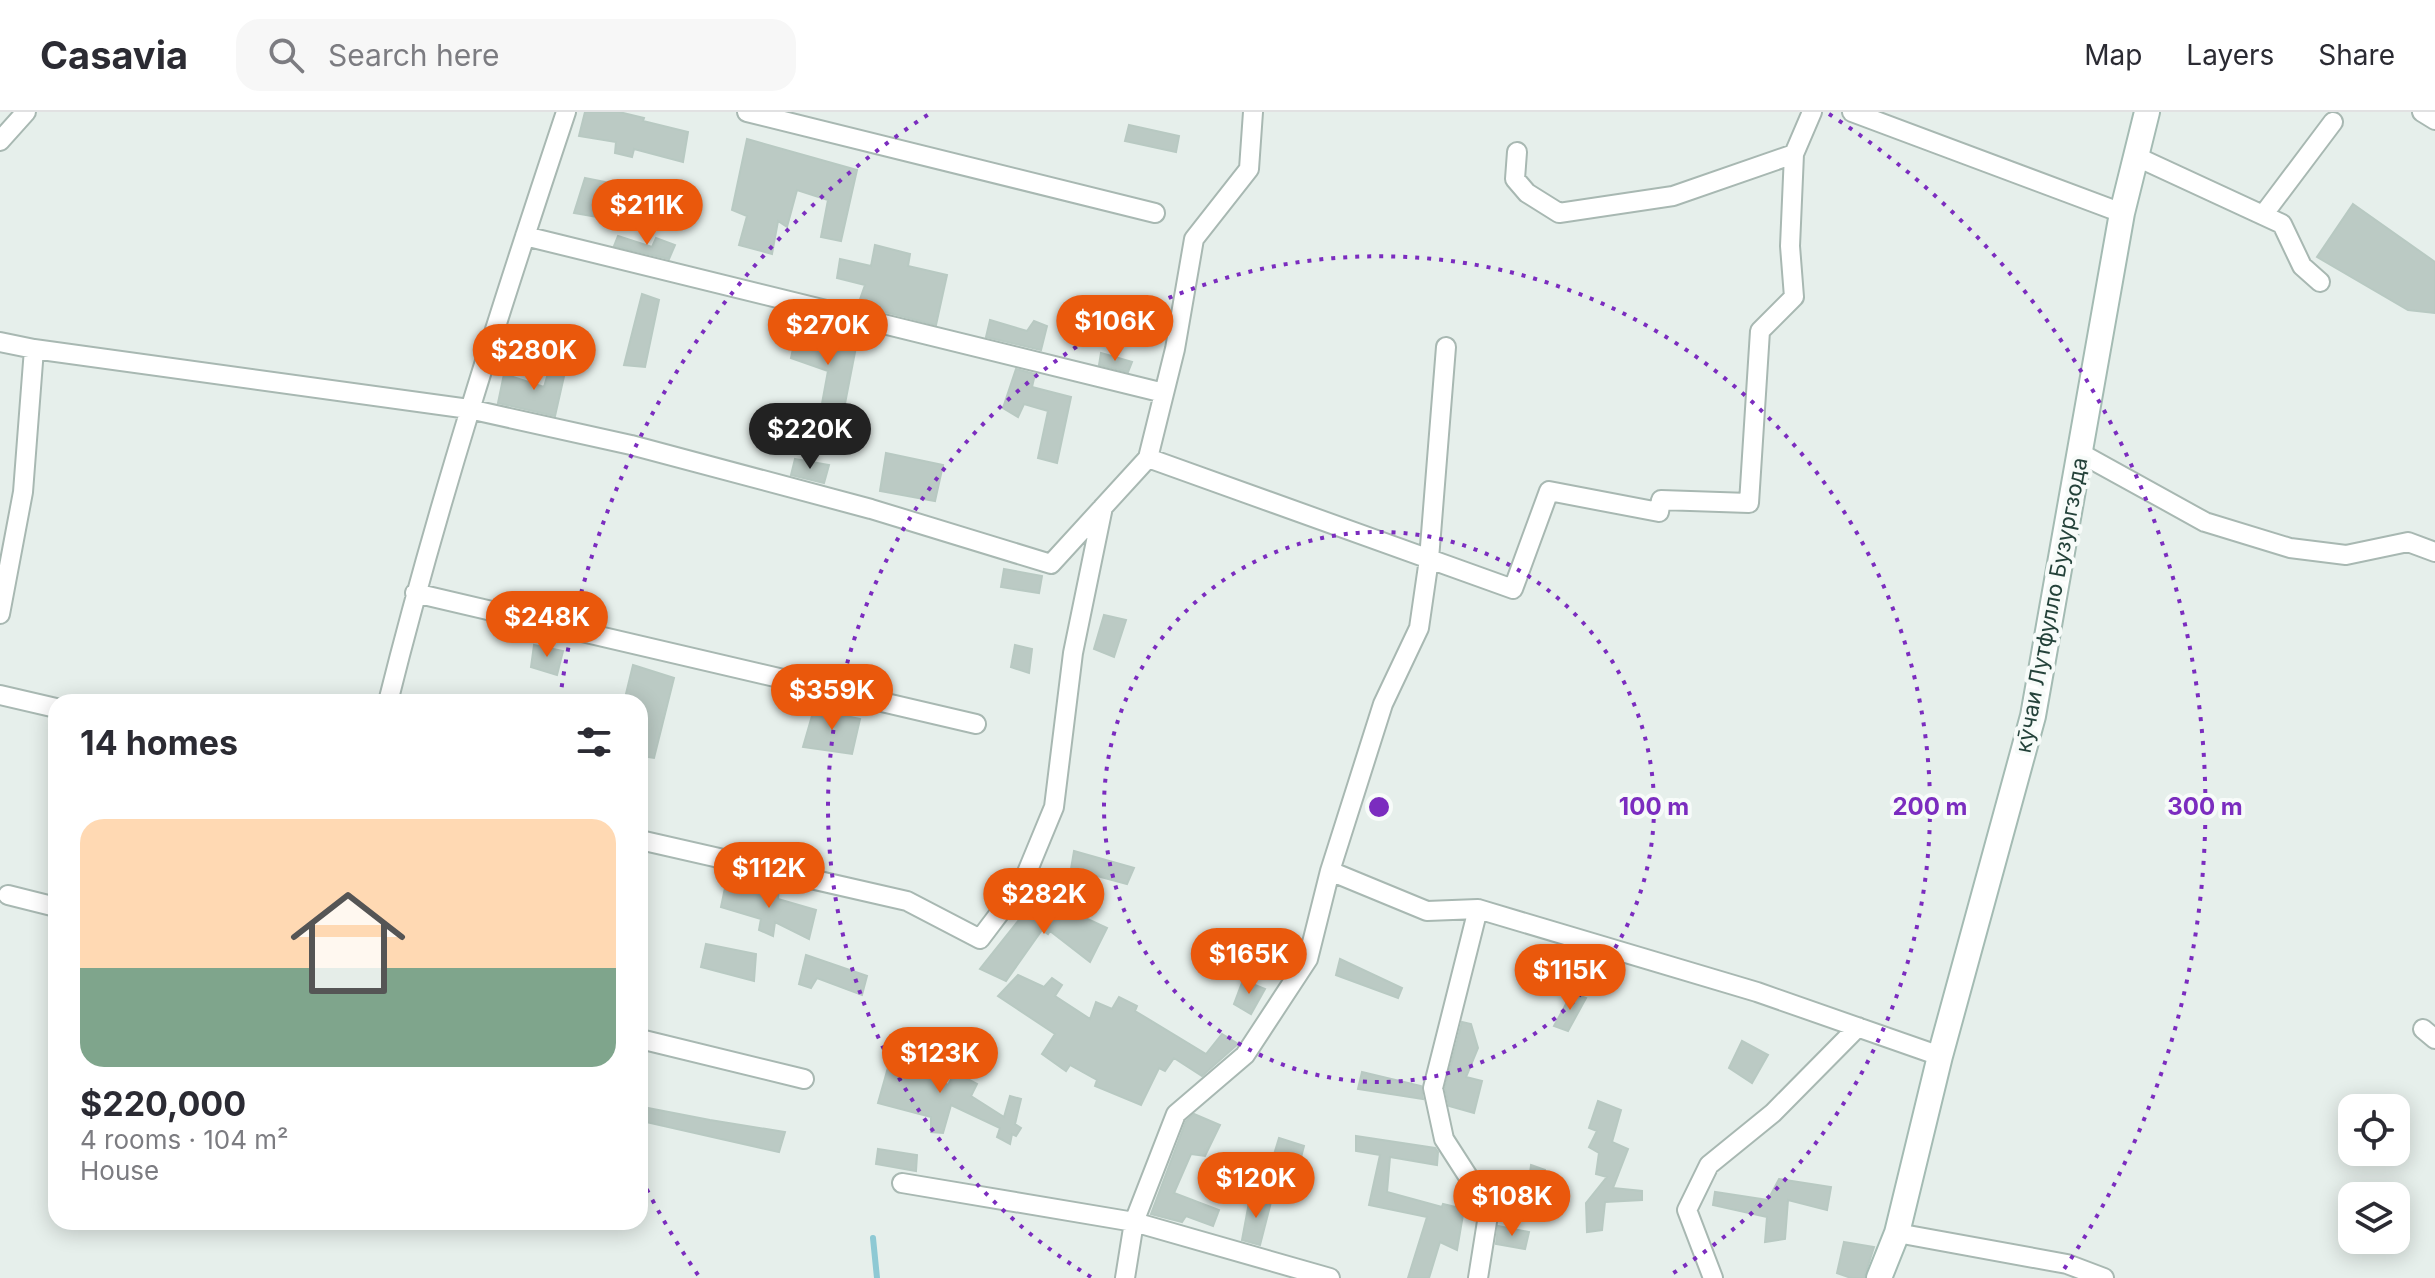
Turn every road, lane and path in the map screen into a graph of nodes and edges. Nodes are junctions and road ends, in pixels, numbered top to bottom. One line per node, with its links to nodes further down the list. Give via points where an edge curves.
1 (26, 112): 11 (street)
2 (566, 112): 18 (street)
3 (747, 112): 15 (street)
4 (1253, 112): 23 (street, via 1249,169 1194,239)
5 (1812, 112): 13 (street)
6 (1852, 112): 16 (street)
7 (2147, 112): 14 (main road, кӯчаи Лутфулло Бузургзода)
8 (2422, 112): 9 (street)
9 (2435, 120)
10 (2333, 122): 17 (street)
11 (0, 141)
12 (1517, 152): 13 (street, via 1515,179 1559,213 1673,196)
13 (1794, 154): 29 (street, via 1794,297 1760,331 1749,503 1661,500 1659,512 1549,491 1513,589)
14 (2135, 156): 16 (main road, кӯчаи Лутфулло Бузургзода); 17 (street)
15 (1155, 213)
16 (2122, 213): 25 (main road, кӯчаи Лутфулло Бузургзода)
17 (2263, 215): 19 (street, via 2282,224 2302,266)
18 (525, 236): 23 (street); 24 (street)
19 (2320, 282)
20 (0, 342): 22 (street)
21 (1446, 347): 29 (street)
22 (34, 349): 24 (street); 31 (street, via 23,492)
23 (1164, 393): 26 (street)
24 (469, 409): 27 (street, via 631,445 1051,564); 30 (street)
25 (2080, 453): 28 (street, via 2205,522 2290,548 2346,555 2408,542); 43 (main road, кӯчаи Лутфулло Бузургзода, via 2033,716)
26 (1148, 458): 27 (street); 29 (street)
27 (1103, 507): 36 (street, via 1073,653 1054,807 1023,882 980,939 907,901)
28 (2435, 552)
29 (1429, 559): 37 (street, via 1419,628 1383,704)
30 (415, 593): 32 (street); 35 (street)
31 (0, 614)
32 (390, 694)
33 (0, 695): 34 (street)
34 (48, 706)
35 (976, 724)
36 (648, 842)
37 (1330, 871): 40 (street, via 1427,911); 46 (street, via 1308,959 1245,1055 1176,1114)
38 (8, 895): 39 (street)
39 (48, 905)
40 (1478, 909): 41 (street); 50 (street, via 1433,1088 1444,1139 1489,1209)
41 (1858, 1027): 43 (street); 51 (street, via 1773,1113 1709,1165 1687,1210)
42 (648, 1041): 44 (street)
43 (1940, 1056): 47 (main road, кӯчаи Лутфулло Бузургзода)
44 (804, 1079)
45 (902, 1183): 46 (street)
46 (1134, 1222): 48 (street); 49 (street)
47 (1897, 1233): 52 (main road, кӯчаи Лутфулло Бузургзода); 53 (street, via 2067,1264)
48 (1125, 1278)
49 (1330, 1278)
50 (1478, 1278)
51 (1713, 1278)
52 (1879, 1278)
53 (2104, 1278)

